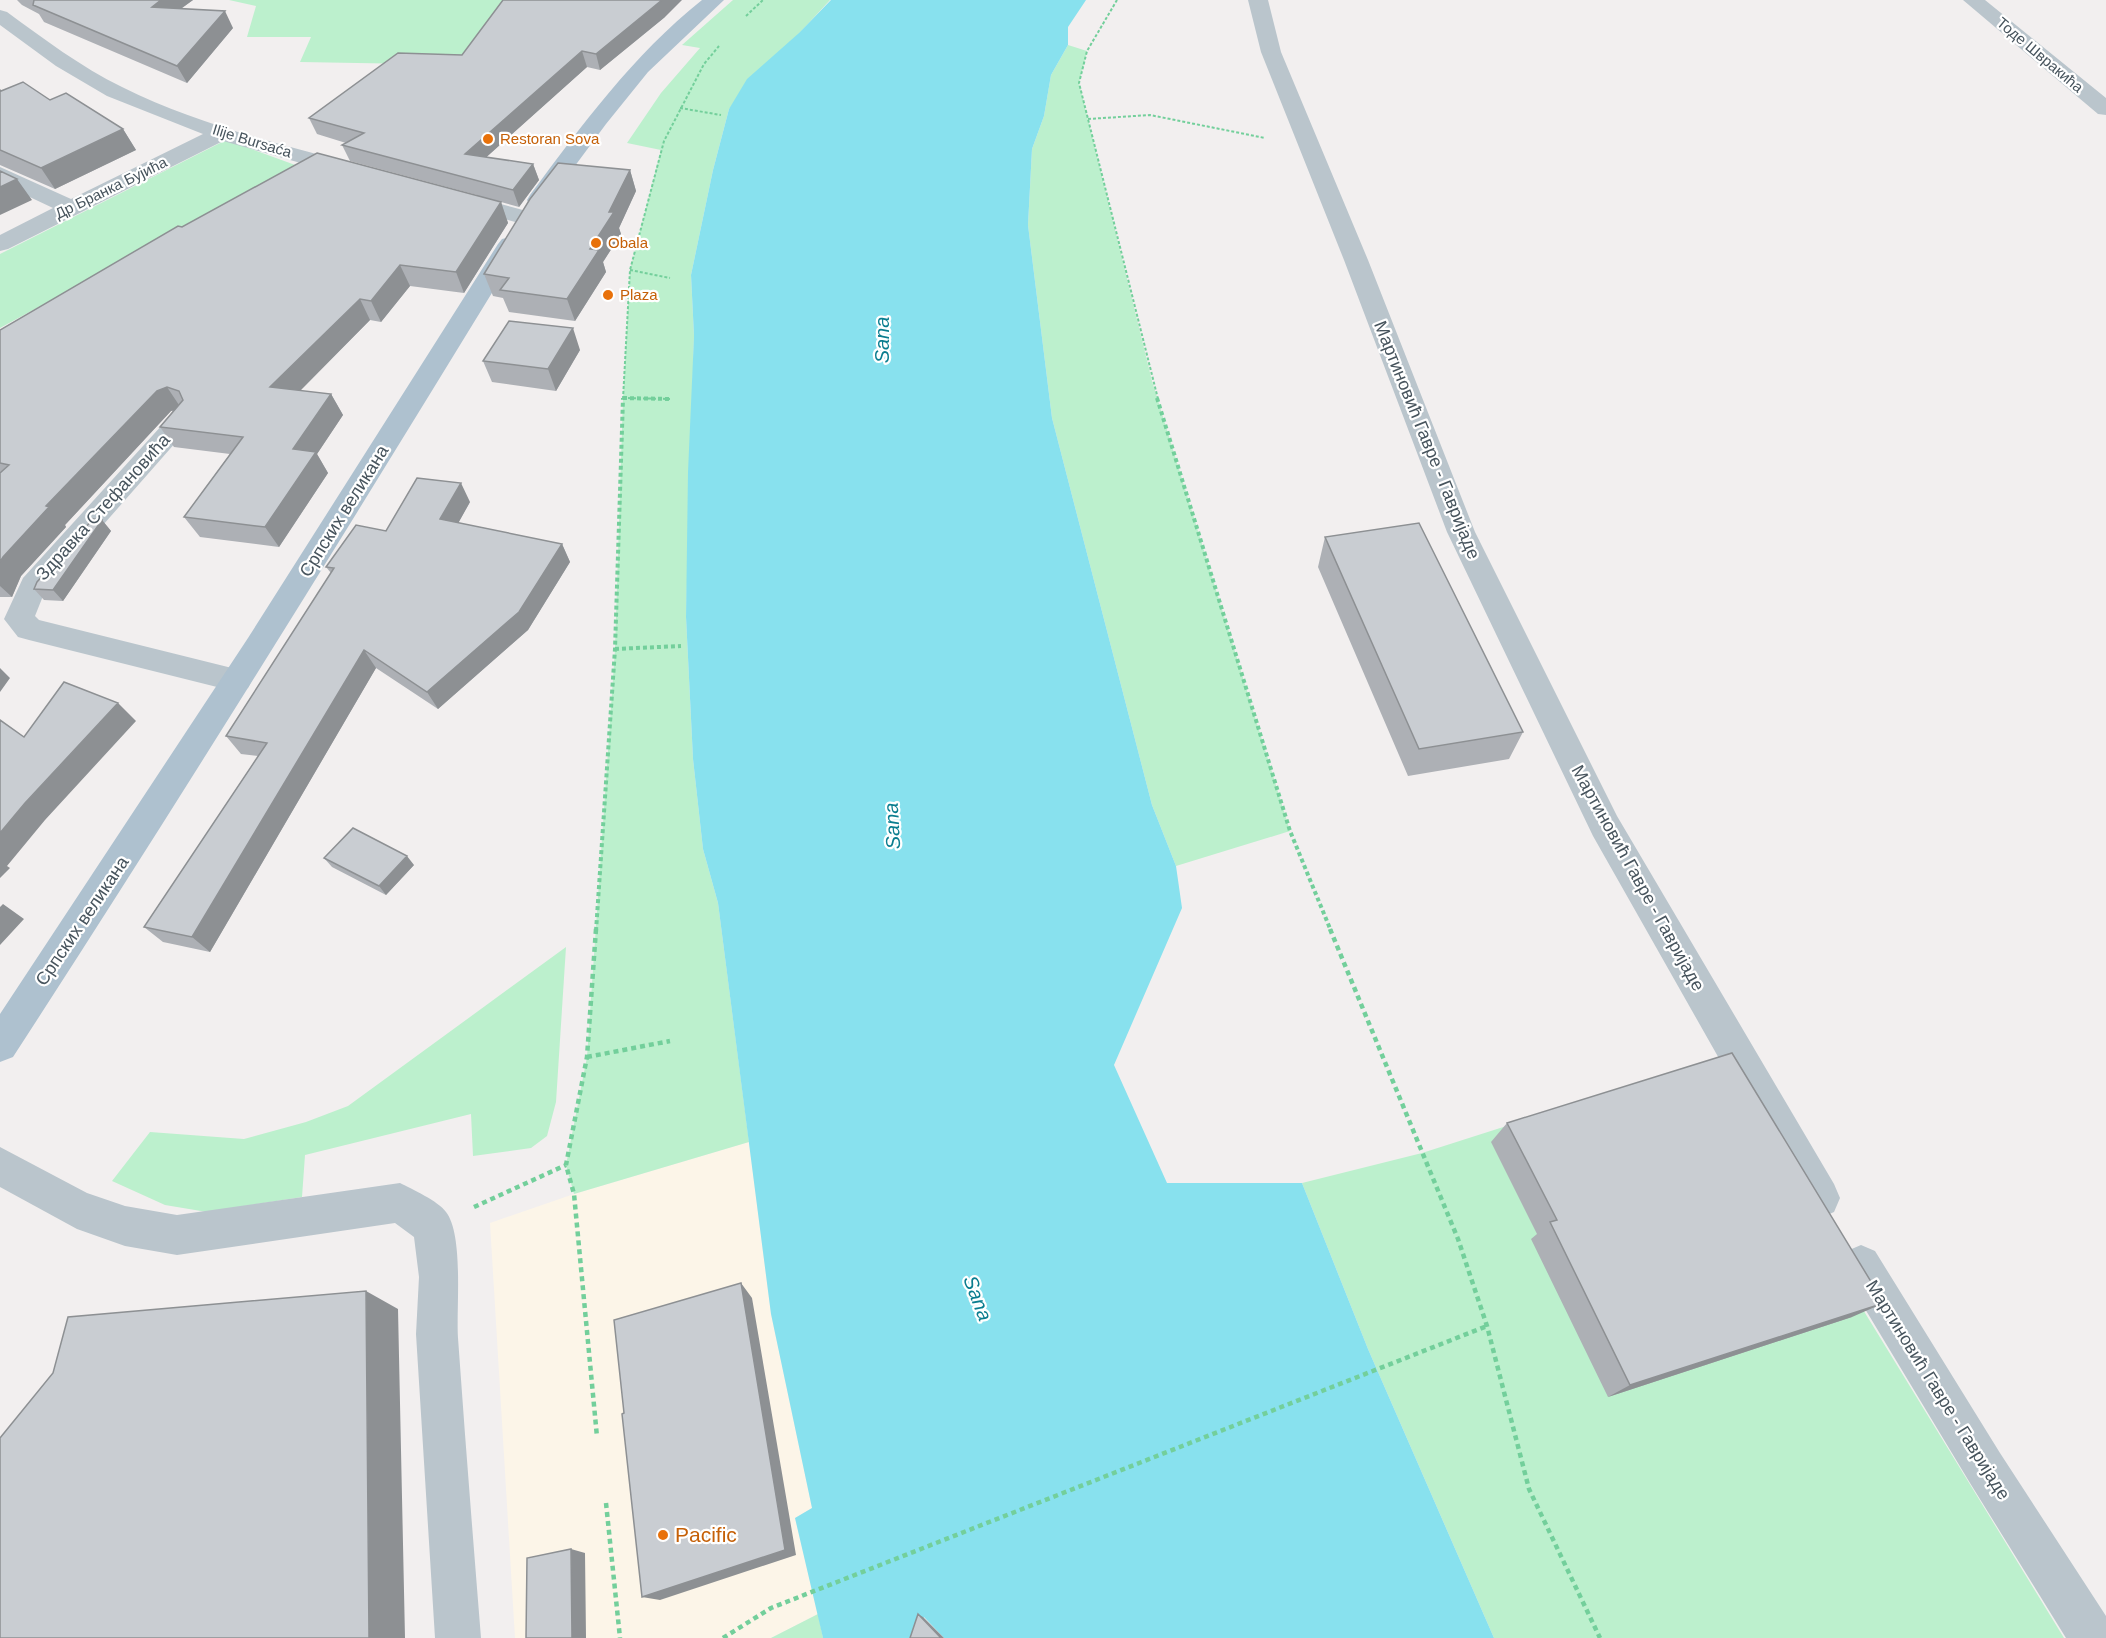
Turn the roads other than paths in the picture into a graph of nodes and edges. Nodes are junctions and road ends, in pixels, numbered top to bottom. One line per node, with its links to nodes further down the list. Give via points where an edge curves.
1 (714, 0): 13 (main road, Српских великана, via 666,39 612,100)
2 (1258, 0): 20 (street, Мартиновић Гавре - Гавријаде, via 1271,52 1471,553 1605,826 1839,1230)
3 (1973, 0): 5 (street, Тоде Швракића)
4 (0, 16): 6 (street, Ilije Bursaća, via 57,58 130,99)
5 (2106, 109)
6 (222, 133): 7 (street, Ilije Bursaća); 12 (street, Др Бранка Бујића)
7 (321, 162): 9 (street, Ilije Bursaća); 10 (street)
8 (0, 174): 12 (street)
9 (366, 175)
10 (290, 180)
11 (445, 196): 13 (street)
12 (71, 208): 14 (street, Др Бранка Бујића)
13 (526, 218): 16 (main road, Српских великана)
14 (0, 244)
15 (182, 419): 16 (street, Здравка Стефановића, via 33,586 19,619 29,629)
16 (237, 680): 17 (main road, Српских великана)
17 (0, 1045)
18 (0, 1166): 19 (street, via 77,1209 125,1226 177,1235 400,1203 432,1226 440,1277 437,1334)
19 (458, 1638)
20 (2093, 1638)

